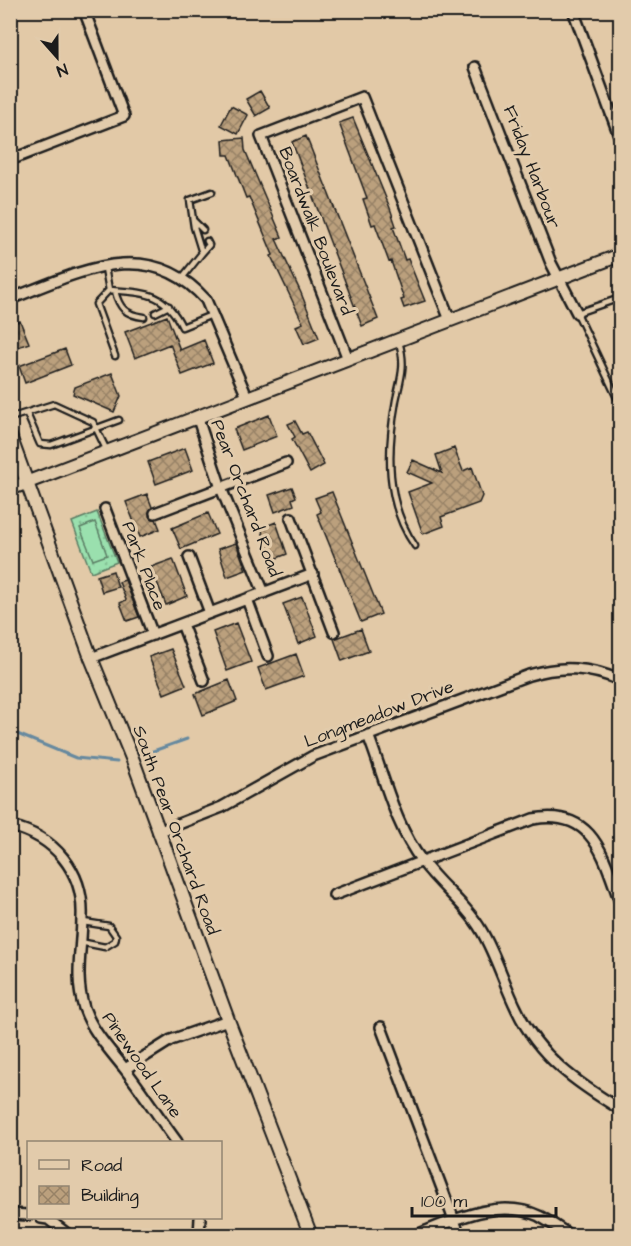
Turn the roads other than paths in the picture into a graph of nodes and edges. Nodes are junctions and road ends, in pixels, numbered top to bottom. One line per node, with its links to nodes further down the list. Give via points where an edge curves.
1 (84, 10): 5 (street, via 124,116)
2 (573, 10): 4 (street)
3 (475, 67): 14 (street, Friday Harbour)
4 (621, 138)
5 (10, 160)
6 (212, 192): 7 (lane, via 190,200)
7 (193, 220): 8 (lane); 10 (lane)
8 (203, 230)
9 (207, 241): 10 (lane, via 209,245)
10 (202, 253): 13 (lane)
11 (621, 255): 14 (street)
12 (105, 265): 13 (street, via 153,266); 15 (lane); 18 (street)
13 (182, 278): 22 (street, via 206,300)
14 (559, 278): 21 (street, Friday Harbour); 24 (street)
15 (109, 290): 16 (lane); 26 (lane, via 96,304)
16 (115, 291): 19 (lane, via 151,294); 23 (lane, via 125,312)
17 (621, 298): 21 (lane)
18 (10, 299)
19 (169, 306): 20 (lane); 22 (lane, via 182,327)
20 (155, 313)
21 (577, 313): 29 (lane)
22 (214, 314): 28 (street)
23 (144, 317)
24 (450, 320): 25 (street); 27 (street, Boardwalk Boulevard, via 362,97 291,124 261,136)
25 (399, 339): 27 (street); 46 (lane, via 404,366 391,436 390,478 406,533)
26 (115, 356)
27 (348, 359): 28 (street)
28 (247, 398): 32 (street)
29 (621, 404)
30 (27, 414): 31 (lane, via 54,404); 33 (lane); 36 (lane, via 40,444 51,445)
31 (79, 416): 34 (lane); 36 (lane, via 93,422)
32 (197, 416): 38 (street); 41 (street, Pear Orchard Road)
33 (10, 418)
34 (72, 418)
35 (119, 420): 36 (lane)
36 (97, 429): 38 (lane)
37 (10, 436): 40 (street, South Pear Orchard Road)
38 (107, 451): 40 (street)
39 (286, 463): 41 (street, Park Place)
40 (28, 482): 42 (street); 56 (street, South Pear Orchard Road)
41 (221, 488): 44 (street, Park Place); 49 (street, Pear Orchard Road)
42 (10, 489)
43 (105, 509): 54 (street, Park Place)
44 (155, 513)
45 (291, 518): 48 (street)
46 (415, 546)
47 (189, 557): 51 (street)
48 (312, 574): 49 (street, Park Place); 53 (street)
49 (264, 593): 50 (street, Park Place)
50 (247, 599): 51 (street, Park Place); 55 (street)
51 (210, 613): 52 (street, Park Place)
52 (182, 624): 54 (street, Park Place); 58 (street, Park Place)
53 (334, 632)
54 (153, 635): 56 (street, Park Place)
55 (268, 656)
56 (91, 658): 61 (street, South Pear Orchard Road)
57 (621, 680): 59 (street, Longmeadow Drive, via 586,668 549,669)
58 (204, 681)
59 (368, 735): 61 (street, Longmeadow Drive, via 313,756 222,807); 62 (street, via 402,824)
60 (10, 826): 65 (street, Pinewood Lane, via 28,830 51,844 68,861 79,888)
61 (158, 832): 67 (street, South Pear Orchard Road)
62 (421, 860): 63 (street); 64 (street, via 533,819 559,817 580,825 595,839); 70 (street, via 481,929 515,1007 536,1042 575,1081)
63 (334, 895)
64 (621, 902)
65 (82, 922): 66 (street, Pinewood Lane); 66 (lane, via 109,926 116,936 105,947)
66 (80, 942): 69 (street, Pinewood Lane, via 79,984 84,1008 98,1035)
67 (228, 1020): 69 (street, via 171,1040); 79 (street, South Pear Orchard Road)
68 (381, 1027): 76 (street)
69 (125, 1069): 71 (street, Pinewood Lane)
70 (621, 1109)
71 (176, 1141)
72 (10, 1214): 73 (street)
73 (27, 1215)
74 (48, 1219): 77 (street)
75 (200, 1219): 78 (street)
76 (454, 1220): 80 (street); 81 (street); 82 (street, via 488,1210 519,1211 537,1215)
77 (70, 1236)
78 (199, 1236)
79 (311, 1236)
80 (414, 1236)
81 (460, 1236)
82 (571, 1236)

